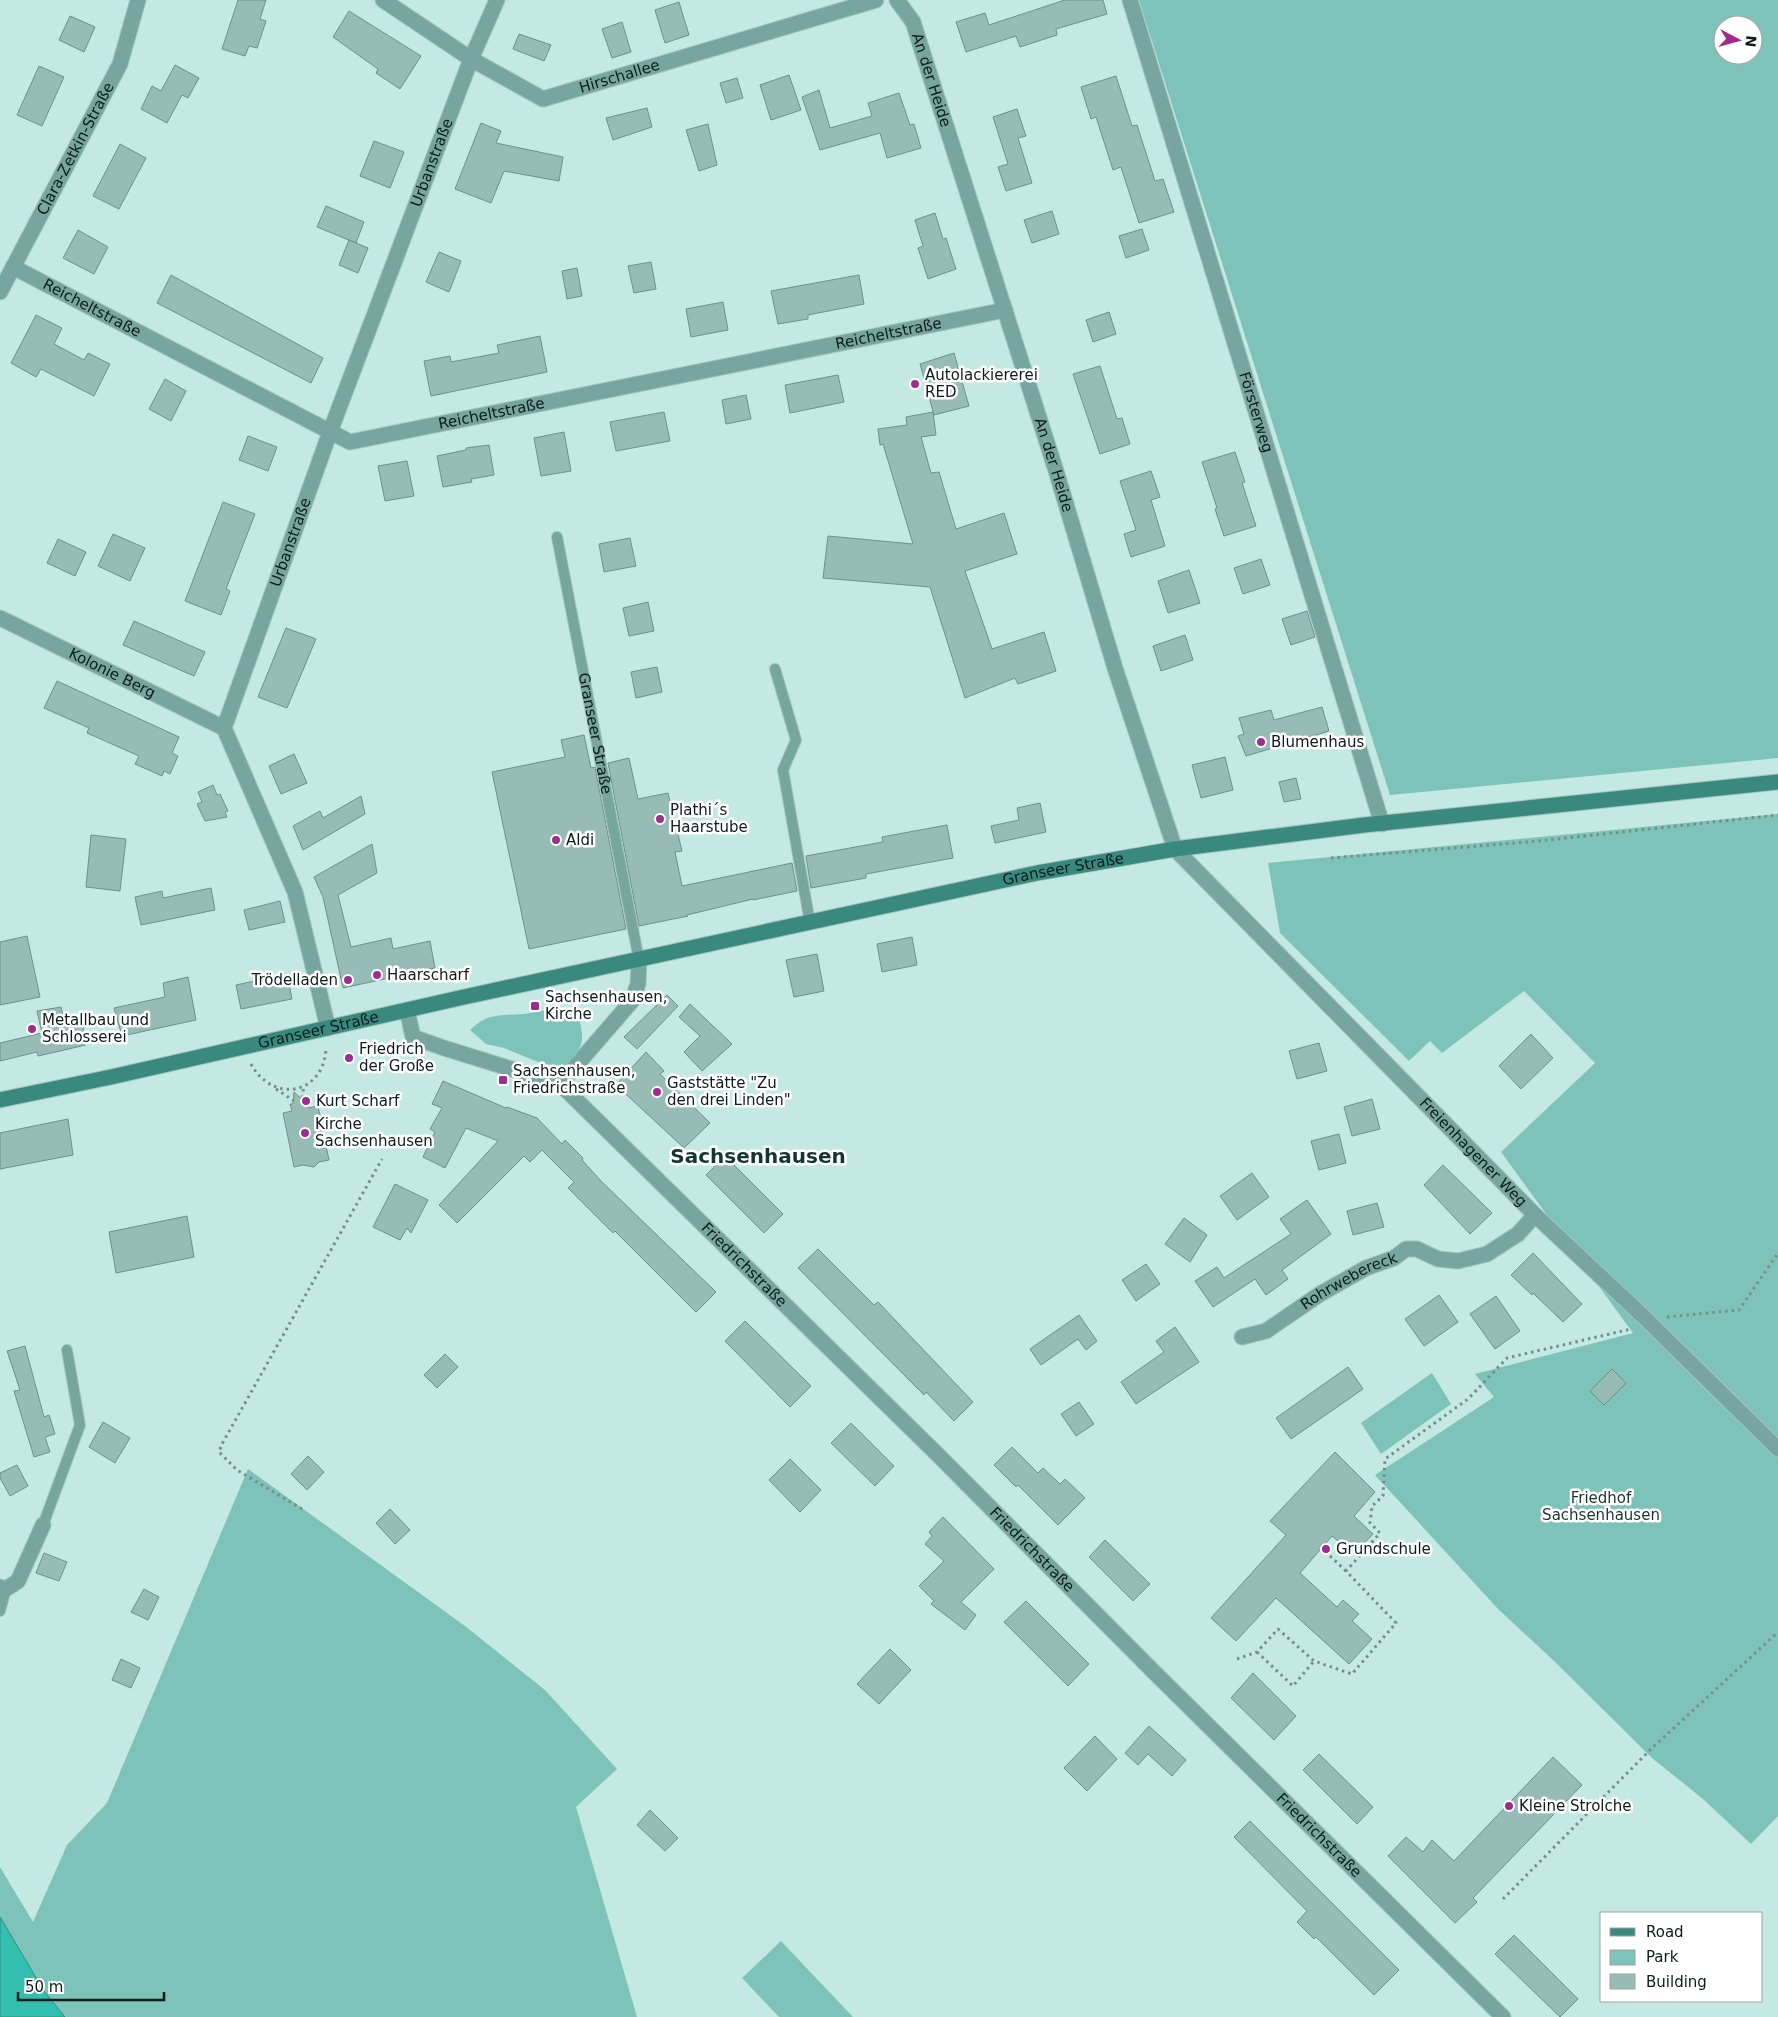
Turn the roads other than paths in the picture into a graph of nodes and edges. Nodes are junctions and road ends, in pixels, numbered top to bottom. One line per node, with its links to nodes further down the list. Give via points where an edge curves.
1 (138, 0): 8 (street, Clara-Zetkin-Straße, via 120,64)
2 (383, 0): 7 (street, Hirschallee)
3 (497, 0): 7 (street, Urbanstraße)
4 (876, 0): 7 (street, Hirschallee, via 543,99)
5 (898, 0): 10 (street, An der Heide, via 913,22)
6 (1130, 0): 17 (street, Försterweg)
7 (471, 59): 11 (street, Urbanstraße)
8 (13, 267): 9 (street, Clara-Zetkin-Straße); 11 (street, Reicheltstraße)
9 (0, 292)
10 (1005, 310): 11 (street, Reicheltstraße, via 350,442); 18 (street, An der Heide, via 1115,668)
11 (330, 432): 15 (street, Urbanstraße)
12 (557, 537): 20 (lane, Granseer Straße)
13 (0, 618): 15 (street, Kolonie Berg)
14 (775, 669): 19 (lane, via 796,740 783,770)
15 (224, 728): 22 (street, via 295,892)
16 (1778, 782): 17 (main road, Granseer Straße)
17 (1382, 824): 18 (main road, Granseer Straße)
18 (1175, 849): 19 (main road, Granseer Straße, via 1037,873); 25 (street, Freienhagener Weg)
19 (810, 923): 20 (main road, Granseer Straße)
20 (639, 960): 21 (main road, Granseer Straße); 23 (street, via 638,984 632,1001)
21 (407, 1010): 22 (main road, Granseer Straße); 23 (street, Friedrichstraße, via 413,1037)
22 (328, 1028): 24 (main road, Granseer Straße)
23 (560, 1084): 32 (street, Friedrichstraße)
24 (0, 1100)
25 (1535, 1214): 26 (street, Rohrwebereck, via 1518,1234 1487,1254 1458,1261 1406,1249 1320,1294 1266,1331); 28 (street, Freienhagener Weg)
26 (1242, 1337)
27 (67, 1350): 29 (lane, via 80,1425)
28 (1778, 1449)
29 (43, 1524): 30 (street, via 18,1582)
30 (3, 1588): 31 (lane)
31 (0, 1611)
32 (1503, 2017)

